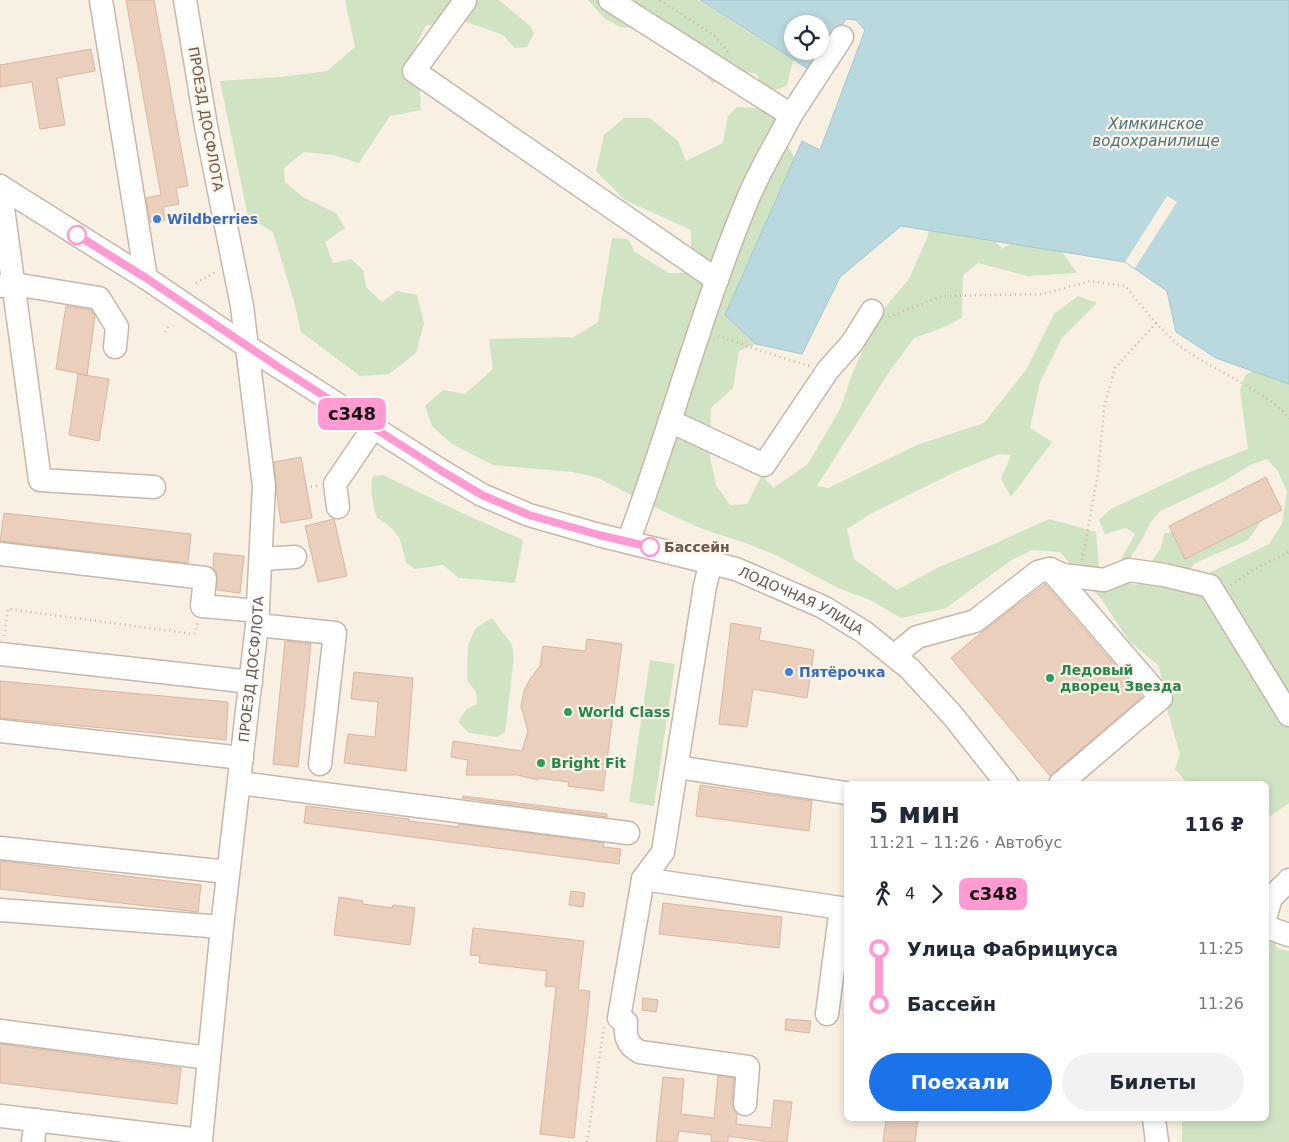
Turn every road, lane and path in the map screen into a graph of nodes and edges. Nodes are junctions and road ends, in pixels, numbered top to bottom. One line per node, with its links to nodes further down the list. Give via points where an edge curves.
1 (101, 0): 11 (street)
2 (185, 0): 21 (street, ПРОЕЗД ДОСФЛОТА)
3 (464, 0): 12 (street, via 414,71)
4 (610, 0): 8 (street)
5 (660, 0): 7 (path, via 715,36)
6 (842, 37): 8 (street)
7 (731, 56)
8 (791, 115): 12 (street, via 750,194)
9 (0, 186): 11 (street, ЛОДОЧНАЯ УЛИЦА); 14 (street)
10 (221, 270): 13 (path)
11 (146, 278): 21 (street, ЛОДОЧНАЯ УЛИЦА)
12 (717, 280): 18 (street)
13 (196, 283)
14 (7, 285): 20 (street, via 98,298 117,326); 26 (street, via 40,480)
15 (880, 314): 16 (path, via 942,296 1044,294 1090,281 1124,286); 22 (street)
16 (1156, 323): 23 (path, via 1190,353 1285,411); 35 (path, via 1115,368 1104,408 1098,474)
17 (168, 326): 19 (path)
18 (700, 330): 22 (path); 24 (street)
19 (165, 332)
20 (115, 347)
21 (248, 347): 25 (street, ЛОДОЧНАЯ УЛИЦА); 32 (street, ПРОЕЗД ДОСФЛОТА, via 264,486)
22 (828, 370): 24 (street, via 764,465)
23 (1289, 419)
24 (670, 421): 28 (street)
25 (373, 428): 27 (street, via 335,484); 28 (street, ЛОДОЧНАЯ УЛИЦА, via 482,495 529,515)
26 (154, 487)
27 (338, 507)
28 (628, 542): 33 (street, ЛОДОЧНАЯ УЛИЦА)
29 (1289, 552): 36 (path, via 1233,582)
30 (0, 554): 37 (street, via 205,578 202,606)
31 (295, 557): 32 (street)
32 (261, 559): 37 (street, ПРОЕЗД ДОСФЛОТА)
33 (711, 562): 40 (street, ЛОДОЧНАЯ УЛИЦА, via 736,569 823,608); 46 (street)
34 (1050, 570): 35 (street); 40 (street, via 1038,572 975,621 917,637); 48 (street, via 1161,698)
35 (1079, 577): 36 (street, via 1104,580 1129,570 1164,575 1210,586)
36 (1218, 600): 42 (street)
37 (258, 618): 41 (street, ПРОЕЗД ДОСФЛОТА); 45 (street, via 335,633)
38 (198, 620): 39 (path, via 194,634 8,610)
39 (1, 655): 41 (street)
40 (895, 655): 47 (street, ЛОДОЧНАЯ УЛИЦА, via 953,716)
41 (251, 682): 44 (street, ПРОЕЗД ДОСФЛОТА)
42 (1289, 715)
43 (0, 731): 44 (street)
44 (242, 758): 49 (street, ПРОЕЗД ДОСФЛОТА)
45 (320, 764)
46 (677, 767): 50 (street); 54 (street, via 663,852)
47 (1005, 781)
48 (1064, 781)
49 (240, 783): 51 (street); 53 (street, ПРОЕЗД ДОСФЛОТА)
50 (844, 792)
51 (628, 833)
52 (0, 848): 53 (street)
53 (228, 872): 58 (street, ПРОЕЗД ДОСФЛОТА)
54 (642, 879): 61 (street, via 840,908); 62 (street)
55 (1289, 880): 56 (street)
56 (1273, 903)
57 (0, 910): 58 (street)
58 (222, 927): 64 (street, ПРОЕЗД ДОСФЛОТА)
59 (1269, 928): 60 (street)
60 (1289, 935)
61 (827, 1014)
62 (619, 1018): 65 (street, via 626,1022 625,1035 629,1044 640,1052 748,1066); 71 (path, via 604,1020)
63 (0, 1031): 64 (street)
64 (209, 1058): 69 (street, ПРОЕЗД ДОСФЛОТА)
65 (745, 1104)
66 (0, 1116): 67 (street, ПРОЕЗД ДОСФЛОТА)
67 (36, 1120): 69 (street, ПРОЕЗД ДОСФЛОТА); 70 (street)
68 (1154, 1121): 72 (street)
69 (209, 1141)
70 (33, 1142)
71 (587, 1142)
72 (1157, 1142)

